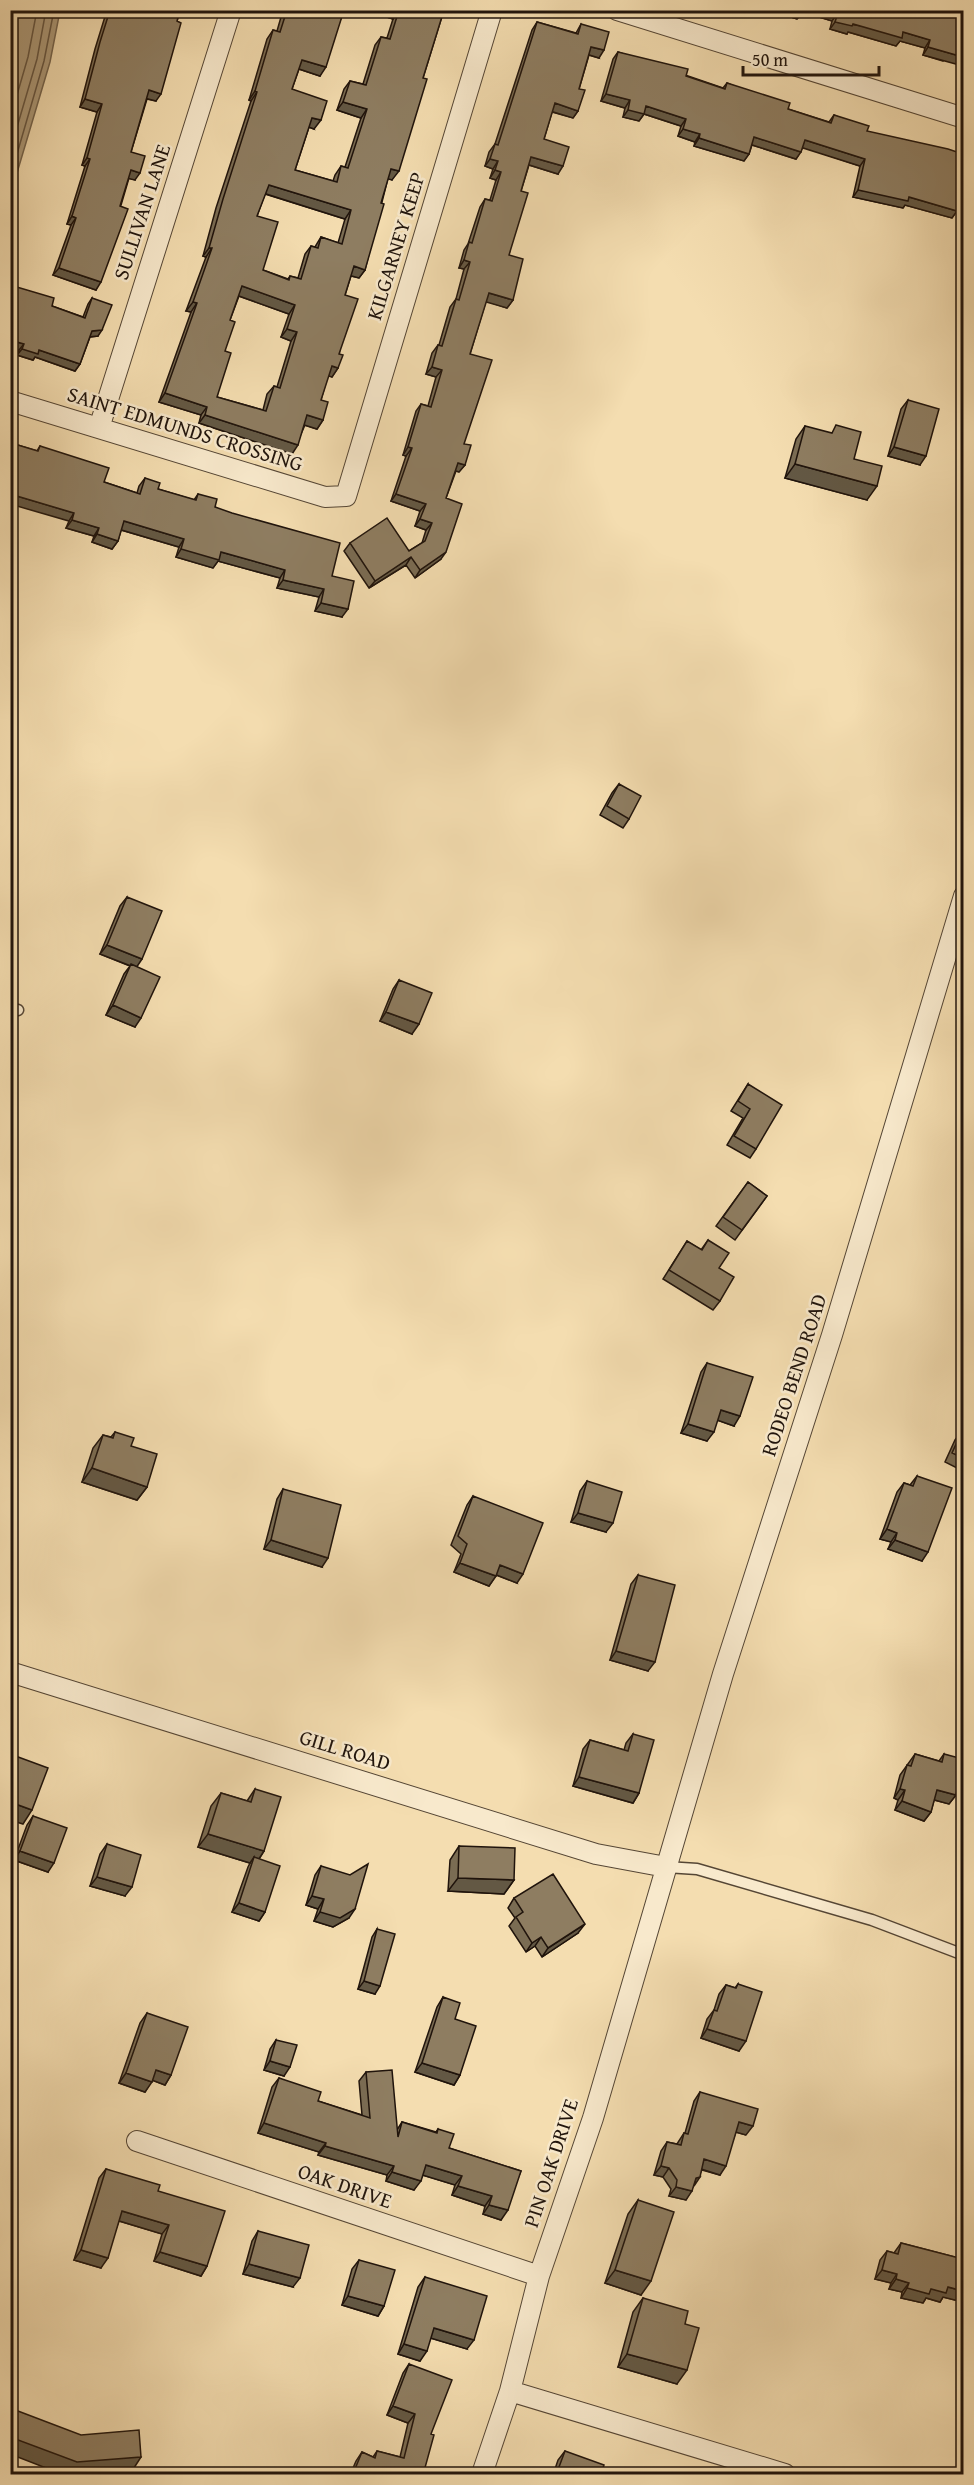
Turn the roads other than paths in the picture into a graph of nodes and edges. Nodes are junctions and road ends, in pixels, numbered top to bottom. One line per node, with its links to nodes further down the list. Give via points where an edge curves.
1 (231, 10): 6 (street, SULLIVAN LANE)
2 (492, 10): 7 (street, KILGARNEY KEEP)
3 (617, 10): 4 (street)
4 (963, 118)
5 (10, 401): 6 (street, SAINT EDMUNDS CROSSING)
6 (99, 428): 7 (street, SAINT EDMUNDS CROSSING, via 325,497)
7 (346, 496)
8 (963, 896): 10 (street, RODEO BEND ROAD, via 832,1335 723,1674)
9 (10, 1672): 10 (street, GILL ROAD, via 596,1854)
10 (666, 1867): 11 (lane, via 697,1869 861,1917); 13 (street, PIN OAK DRIVE, via 593,2118)
11 (963, 1954)
12 (137, 2141): 13 (street, OAK DRIVE)
13 (539, 2276): 14 (street, PIN OAK DRIVE)
14 (510, 2391): 15 (street, PIN OAK DRIVE); 16 (street)
15 (482, 2475)
16 (785, 2475)

